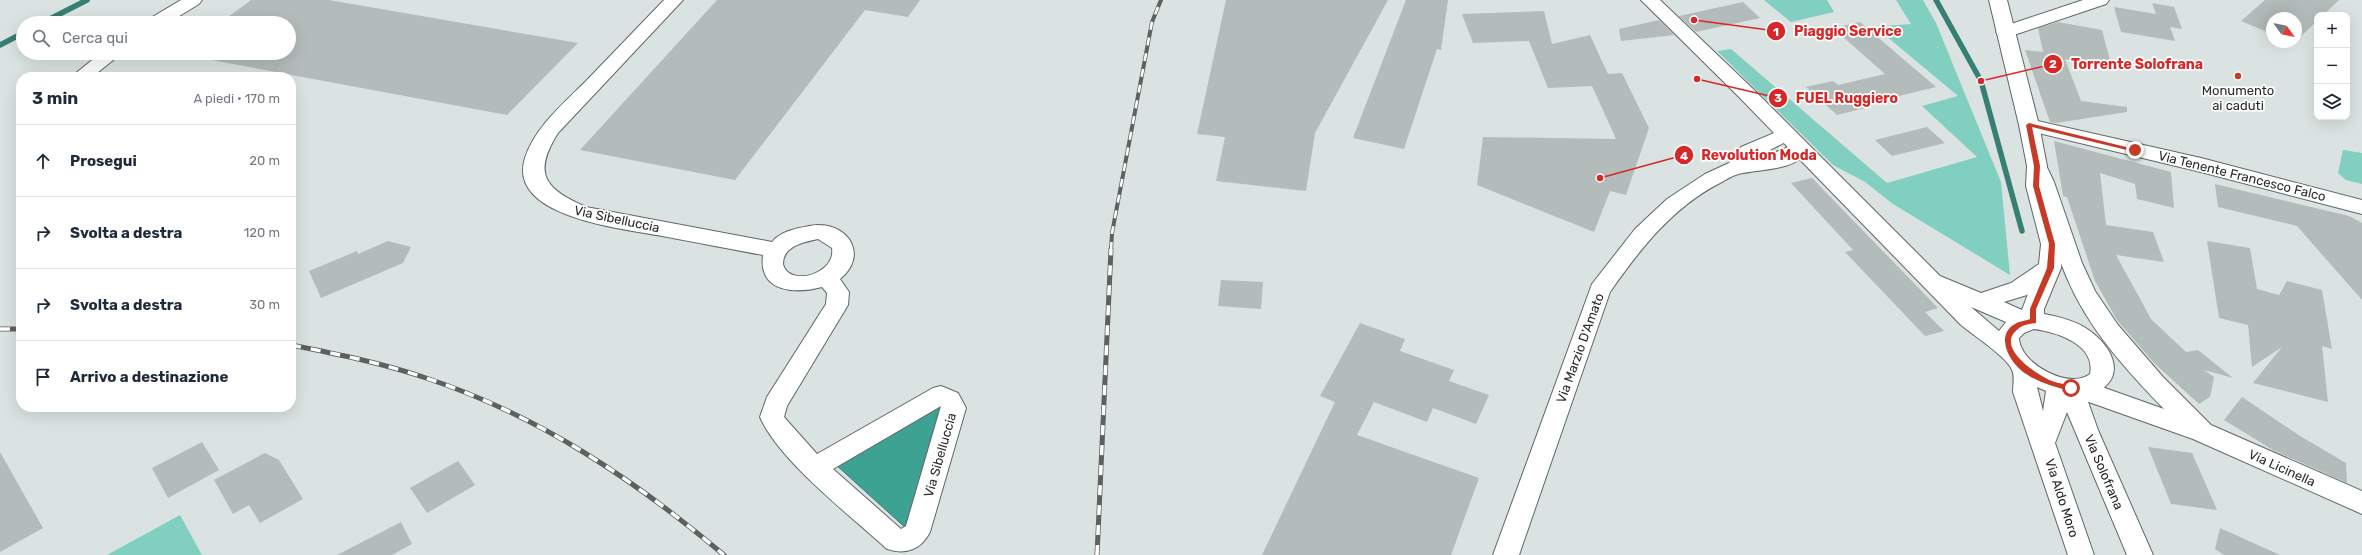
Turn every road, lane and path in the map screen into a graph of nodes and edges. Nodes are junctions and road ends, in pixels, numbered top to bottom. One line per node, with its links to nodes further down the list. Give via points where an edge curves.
1 (193, 0): 6 (street)
2 (674, 0): 16 (street, Via Sibelluccia, via 551,129 533,164 533,177 545,195 581,213)
3 (1650, 0): 11 (street, Via Licinella)
4 (1998, 0): 7 (street)
5 (2100, 0): 7 (street)
6 (167, 16)
7 (2005, 32): 10 (street)
8 (103, 60): 9 (street)
9 (87, 72)
10 (2029, 125): 13 (street); 15 (street, Via Tenente Francesco Falco, via 2209,167)
11 (1786, 134): 12 (street, Via Licinella); 14 (street, via 1748,152)
12 (1800, 149): 14 (street, Via Marzio D'Amato, via 1790,157 1759,165); 19 (street, Via Licinella)
13 (2037, 166): 17 (street, via 2036,186 2052,244); 25 (street, via 2049,191 2085,293 2116,338 2151,380)
14 (1736, 167): 29 (street, Via Marzio D'Amato, via 1689,191 1649,225 1622,257 1600,290)
15 (2362, 207)
16 (776, 250): 18 (street, via 771,266 775,274 782,279 803,284); 18 (street, via 788,239 806,233 823,233 837,239 843,246 844,258 836,270)
17 (2050, 268): 20 (street, via 2019,289); 21 (street)
18 (827, 277): 27 (street, Via Sibelluccia, via 838,292 837,305 775,404 772,417 777,428)
19 (1931, 281): 20 (street); 22 (street, Via Licinella, via 1969,319)
20 (1982, 301): 21 (street)
21 (2030, 322): 22 (street, via 2017,325 2010,332); 24 (street, via 2051,323 2066,328 2093,345 2102,361 2103,376 2096,383)
22 (2009, 350): 23 (street, Via Licinella)
23 (2024, 368): 24 (street, Via Licinella, via 2037,377); 26 (street, Via Aldo Moro, via 2025,392)
24 (2072, 387): 25 (street, Via Licinella); 26 (street, via 2055,414); 31 (street, Via Solofrana, via 2086,430)
25 (2202, 432): 28 (street, Via Licinella)
26 (2043, 442): 30 (street, Via Aldo Moro)
27 (815, 467): 27 (street, Via Sibelluccia, via 941,395 950,400 954,408 917,532 908,540 896,541)
28 (2362, 503)
29 (1506, 555)
30 (2081, 555)
31 (2140, 555)

